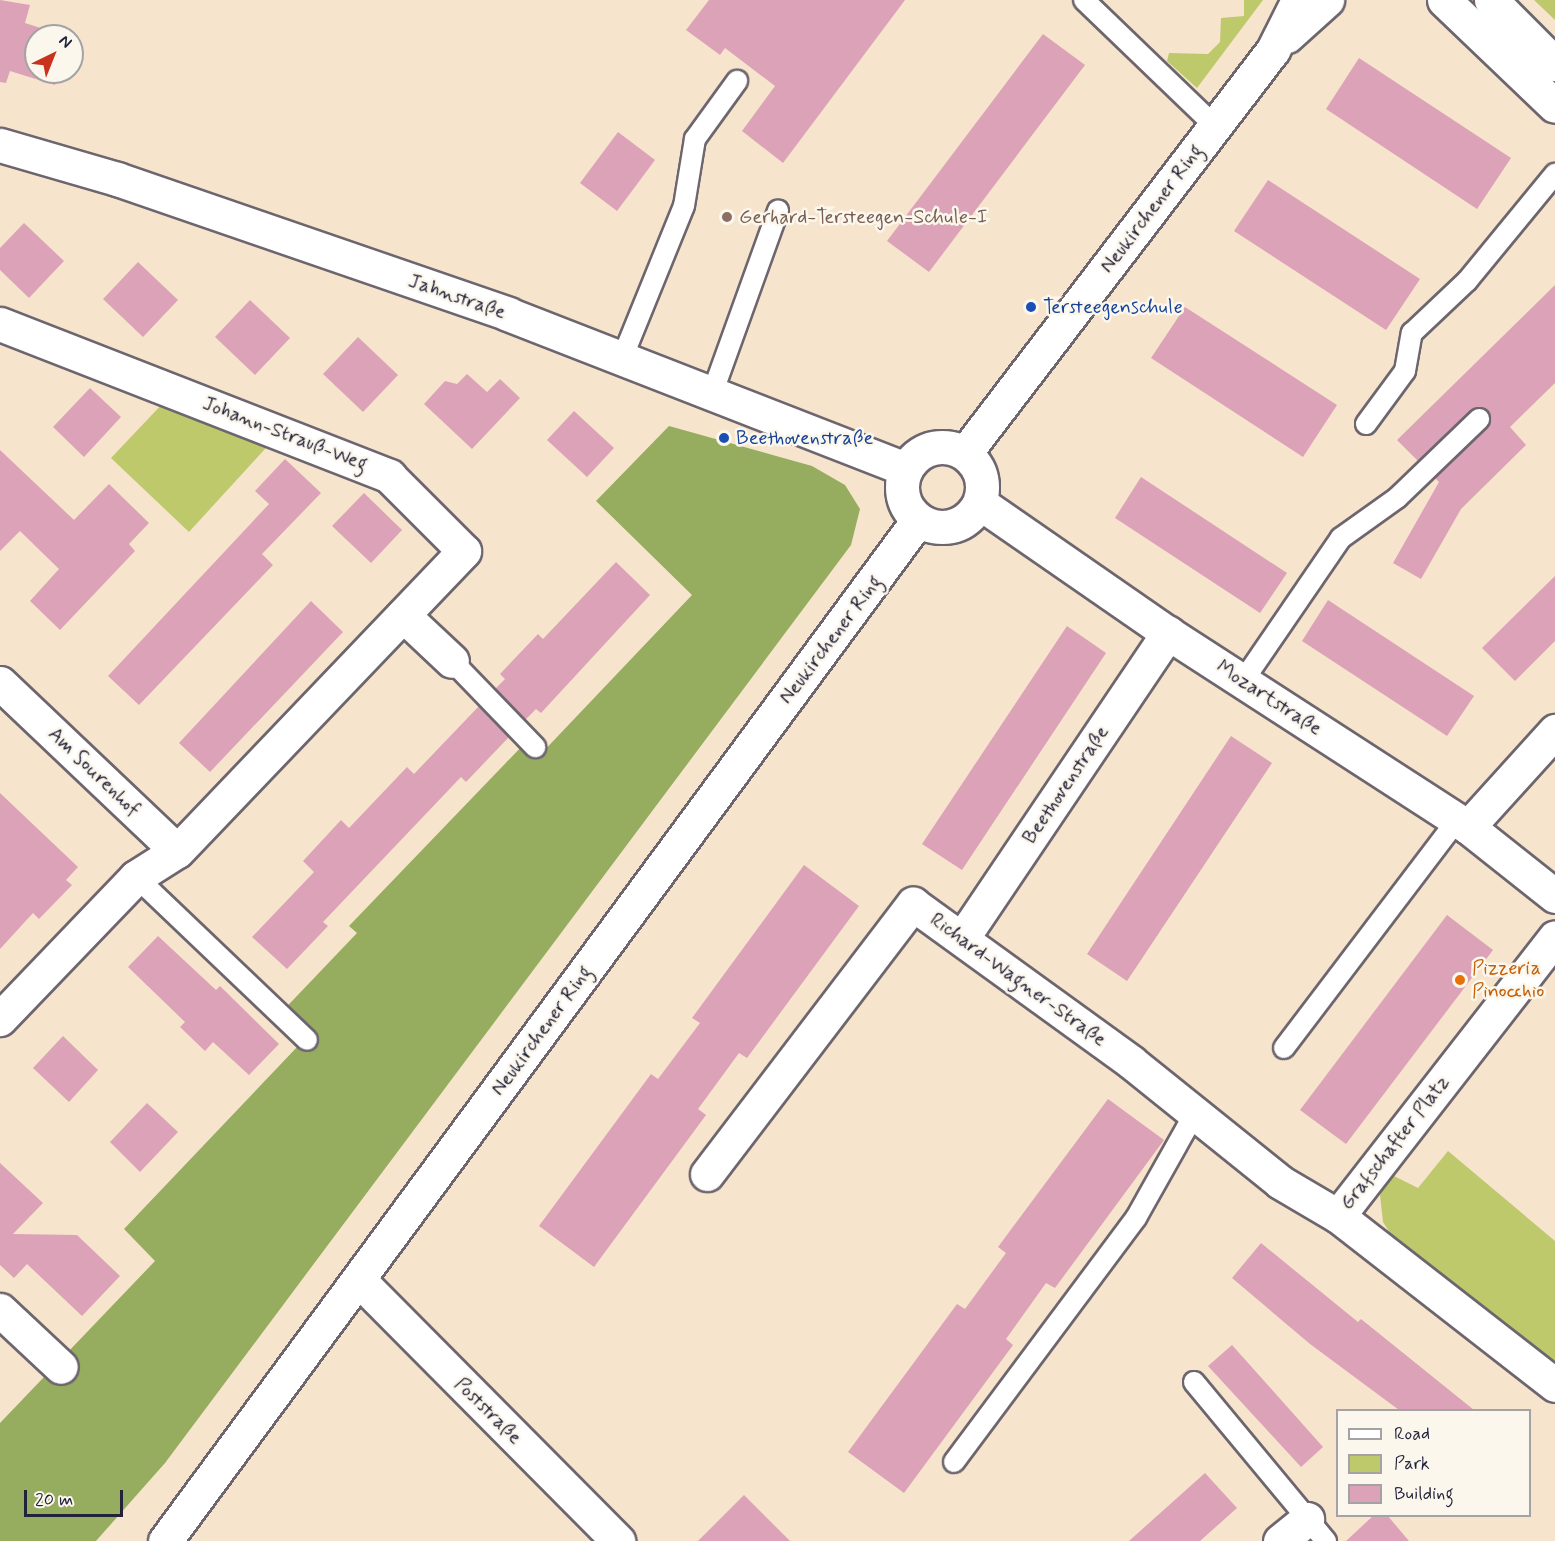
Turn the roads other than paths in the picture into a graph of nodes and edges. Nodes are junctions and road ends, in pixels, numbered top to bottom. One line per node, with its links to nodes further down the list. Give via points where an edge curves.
1 (1084, 0): 10 (lane)
2 (1298, 0): 6 (street, Neukirchener Ring)
3 (1327, 0): 6 (street, Neukirchener Ring)
4 (1444, 0): 9 (street)
5 (1491, 0): 7 (street)
6 (1273, 50): 10 (street, Neukirchener Ring)
7 (1555, 64)
8 (737, 81): 15 (lane, via 696,139 684,206)
9 (1555, 106)
10 (1215, 126): 19 (street, Neukirchener Ring)
11 (0, 145): 15 (street, Jahnstraße, via 117,179 442,291)
12 (1555, 174): 18 (lane, via 1467,281 1412,333 1405,371)
13 (778, 211): 16 (lane)
14 (0, 324): 23 (street, Johann-Strauß-Weg, via 389,476 464,551)
15 (621, 361): 16 (street, Jahnstraße)
16 (712, 394): 20 (street, Jahnstraße)
17 (1479, 419): 26 (lane, via 1397,498 1341,538)
18 (1366, 424)
19 (965, 453): 20 (street, via 945,447 925,450); 21 (street, via 981,475)
20 (906, 469): 22 (street, via 903,497)
21 (980, 502): 22 (street, via 960,524 946,527); 24 (street, Mozartstraße)
22 (918, 520): 42 (street, Neukirchener Ring)
23 (403, 615): 25 (street); 31 (street, Johann-Strauß-Weg)
24 (1168, 633): 26 (street, Mozartstraße); 34 (street, Beethovenstraße)
25 (453, 661): 29 (lane)
26 (1244, 681): 30 (street, Mozartstraße)
27 (4, 694): 31 (street, Am Sourenhof)
28 (1555, 731): 30 (street)
29 (535, 747)
30 (1463, 823): 33 (street, Mozartstraße); 38 (lane)
31 (177, 851): 32 (street, Johann-Strauß-Weg)
32 (136, 877): 36 (street, Johann-Strauß-Weg); 37 (lane)
33 (1555, 896)
34 (963, 937): 39 (street, Richard-Wagner-Straße); 40 (street, Richard-Wagner-Straße, via 913,904)
35 (1555, 937): 41 (street, Grafschafter Platz)
36 (0, 1019)
37 (307, 1040)
38 (1284, 1048)
39 (1195, 1113): 41 (street, Richard-Wagner-Straße, via 1280,1182); 47 (lane, via 1136,1218)
40 (707, 1174)
41 (1338, 1216): 46 (street, Grafschafter Platz)
42 (359, 1280): 49 (street, Neukirchener Ring); 50 (street, Poststraße)
43 (0, 1310): 44 (street)
44 (61, 1366)
45 (1194, 1382): 48 (lane)
46 (1555, 1385)
47 (954, 1462)
48 (1316, 1530): 51 (street)
49 (165, 1541)
50 (618, 1541)
51 (1280, 1541)

